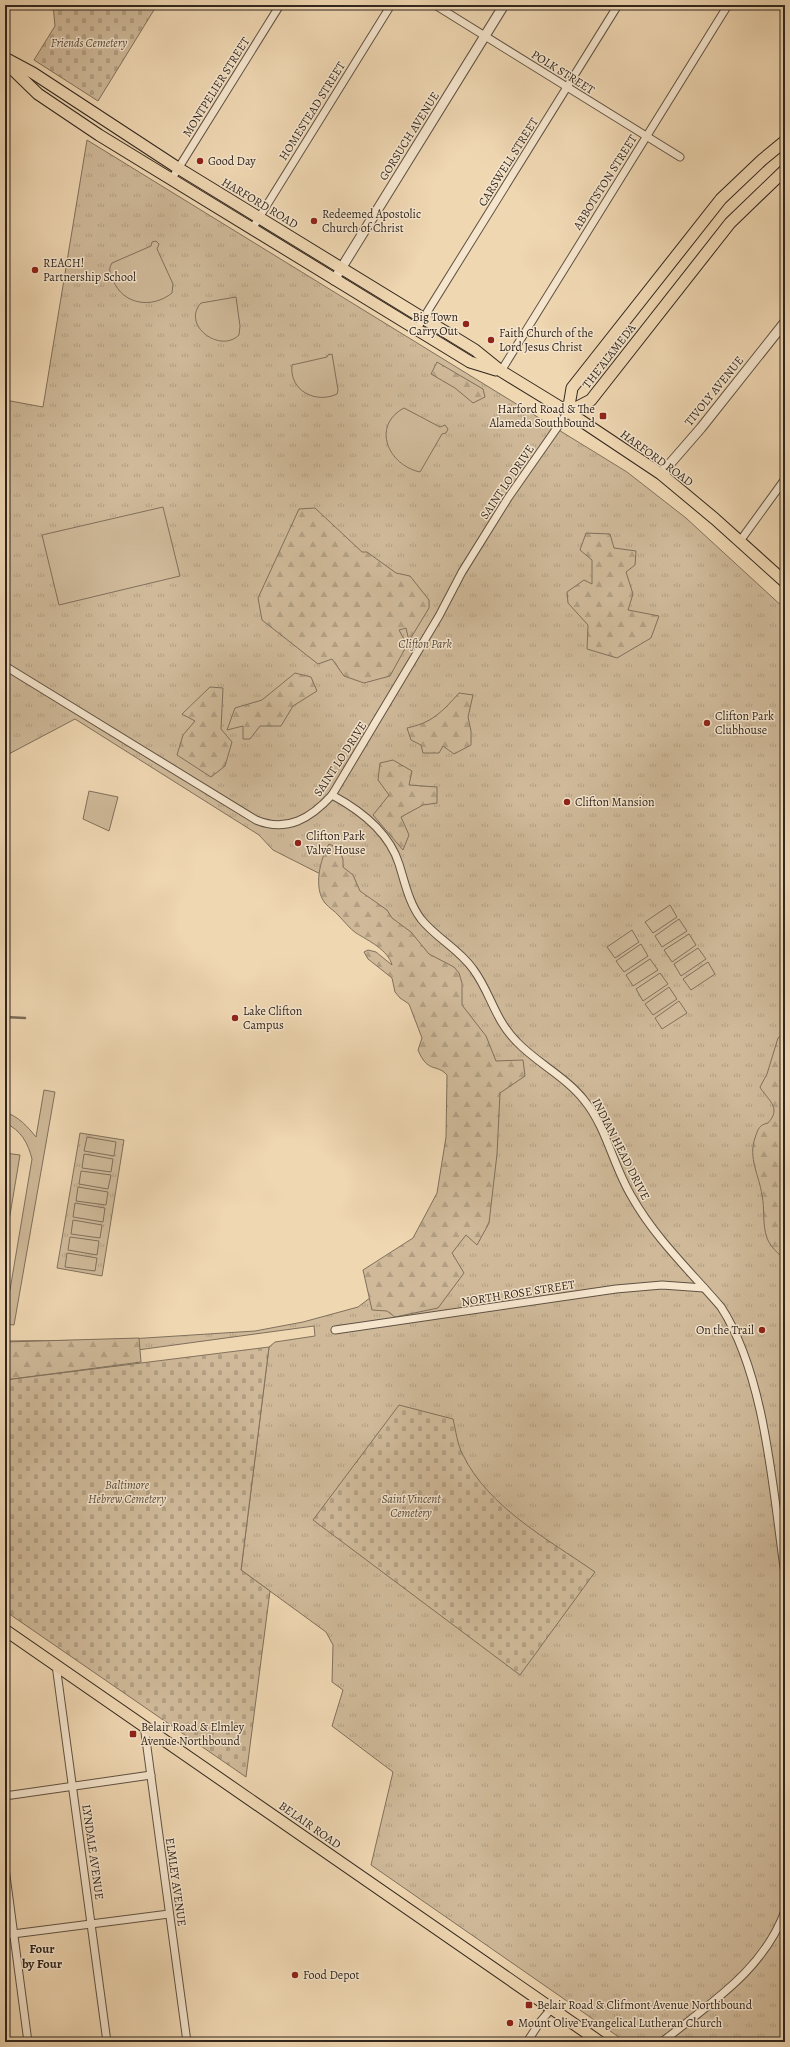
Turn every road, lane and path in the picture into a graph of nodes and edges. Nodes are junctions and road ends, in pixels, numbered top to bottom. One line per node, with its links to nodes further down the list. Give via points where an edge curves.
1 (280, 5): 14 (street, MONTPELIER STREET)
2 (391, 5): 17 (street, HOMESTEAD STREET)
3 (435, 5): 7 (street, POLK STREET)
4 (504, 5): 7 (street, GORSUCH AVENUE)
5 (618, 5): 10 (street, CARSWELL STREET)
6 (728, 5): 11 (street, ABBOTSTON STREET)
7 (485, 36): 10 (street, POLK STREET); 19 (street, GORSUCH AVENUE)
8 (5, 58): 14 (main road, HARFORD ROAD, via 33,73)
9 (5, 62): 16 (main road, HARFORD ROAD, via 38,94)
10 (567, 87): 11 (street, POLK STREET); 21 (street, CARSWELL STREET)
11 (647, 136): 13 (street, POLK STREET); 24 (street, ABBOTSTON STREET)
12 (785, 141): 25 (main road, THE ALAMEDA, via 721,199 694,232 572,388)
13 (680, 157)
14 (178, 168): 16 (street, MONTPELIER STREET); 17 (main road, HARFORD ROAD)
15 (785, 170): 25 (main road, THE ALAMEDA, via 730,223 591,400)
16 (171, 180): 18 (main road, HARFORD ROAD)
17 (259, 217): 18 (street, HOMESTEAD STREET); 19 (main road, HARFORD ROAD)
18 (252, 230): 20 (main road, HARFORD ROAD)
19 (342, 268): 20 (street, GORSUCH AVENUE); 21 (main road, HARFORD ROAD)
20 (334, 280): 23 (main road, HARFORD ROAD)
21 (424, 317): 23 (street, CARSWELL STREET); 24 (main road, HARFORD ROAD, via 475,350)
22 (785, 322): 26 (street, TIVOLY AVENUE)
23 (416, 330): 24 (main road, HARFORD ROAD, via 470,362)
24 (501, 371): 25 (main road, HARFORD ROAD)
25 (568, 412): 26 (main road, HARFORD ROAD); 31 (street, SAINT LO DRIVE, via 508,498 462,572 439,616)
26 (661, 474): 28 (main road, HARFORD ROAD)
27 (785, 479): 28 (street)
28 (740, 541): 29 (main road, HARFORD ROAD)
29 (785, 582)
30 (5, 666): 31 (street, SAINT LO DRIVE, via 240,811 264,823 282,825 302,820 315,813)
31 (332, 795): 32 (street, INDIAN HEAD DRIVE, via 364,816 386,839 399,862 415,911 474,970 507,1032 532,1057 584,1100 598,1122 632,1198 660,1237)
32 (704, 1288): 33 (street, NORTH ROSE STREET, via 662,1285 616,1289); 34 (street, INDIAN HEAD DRIVE, via 728,1319 750,1374 766,1439)
33 (335, 1330)
34 (785, 1574)
35 (5, 1630): 36 (main road, BELAIR ROAD)
36 (56, 1665): 37 (main road, BELAIR ROAD); 39 (street, LYNDALE AVENUE)
37 (144, 1725): 38 (street, ELMLEY AVENUE); 47 (main road, BELAIR ROAD)
38 (151, 1775): 39 (street); 43 (street, ELMLEY AVENUE)
39 (72, 1786): 40 (street); 44 (street, LYNDALE AVENUE)
40 (5, 1796)
41 (5, 1868): 45 (street)
42 (785, 1910): 53 (street, via 773,1937 752,1966)
43 (169, 1914): 44 (street); 50 (street, ELMLEY AVENUE)
44 (91, 1924): 45 (street); 49 (street, LYNDALE AVENUE)
45 (14, 1934): 46 (street); 48 (street)
46 (5, 1935)
47 (552, 2008): 51 (street); 52 (main road, BELAIR ROAD)
48 (28, 2042)
49 (107, 2042)
50 (187, 2042)
51 (527, 2042)
52 (600, 2042)
53 (662, 2042)

